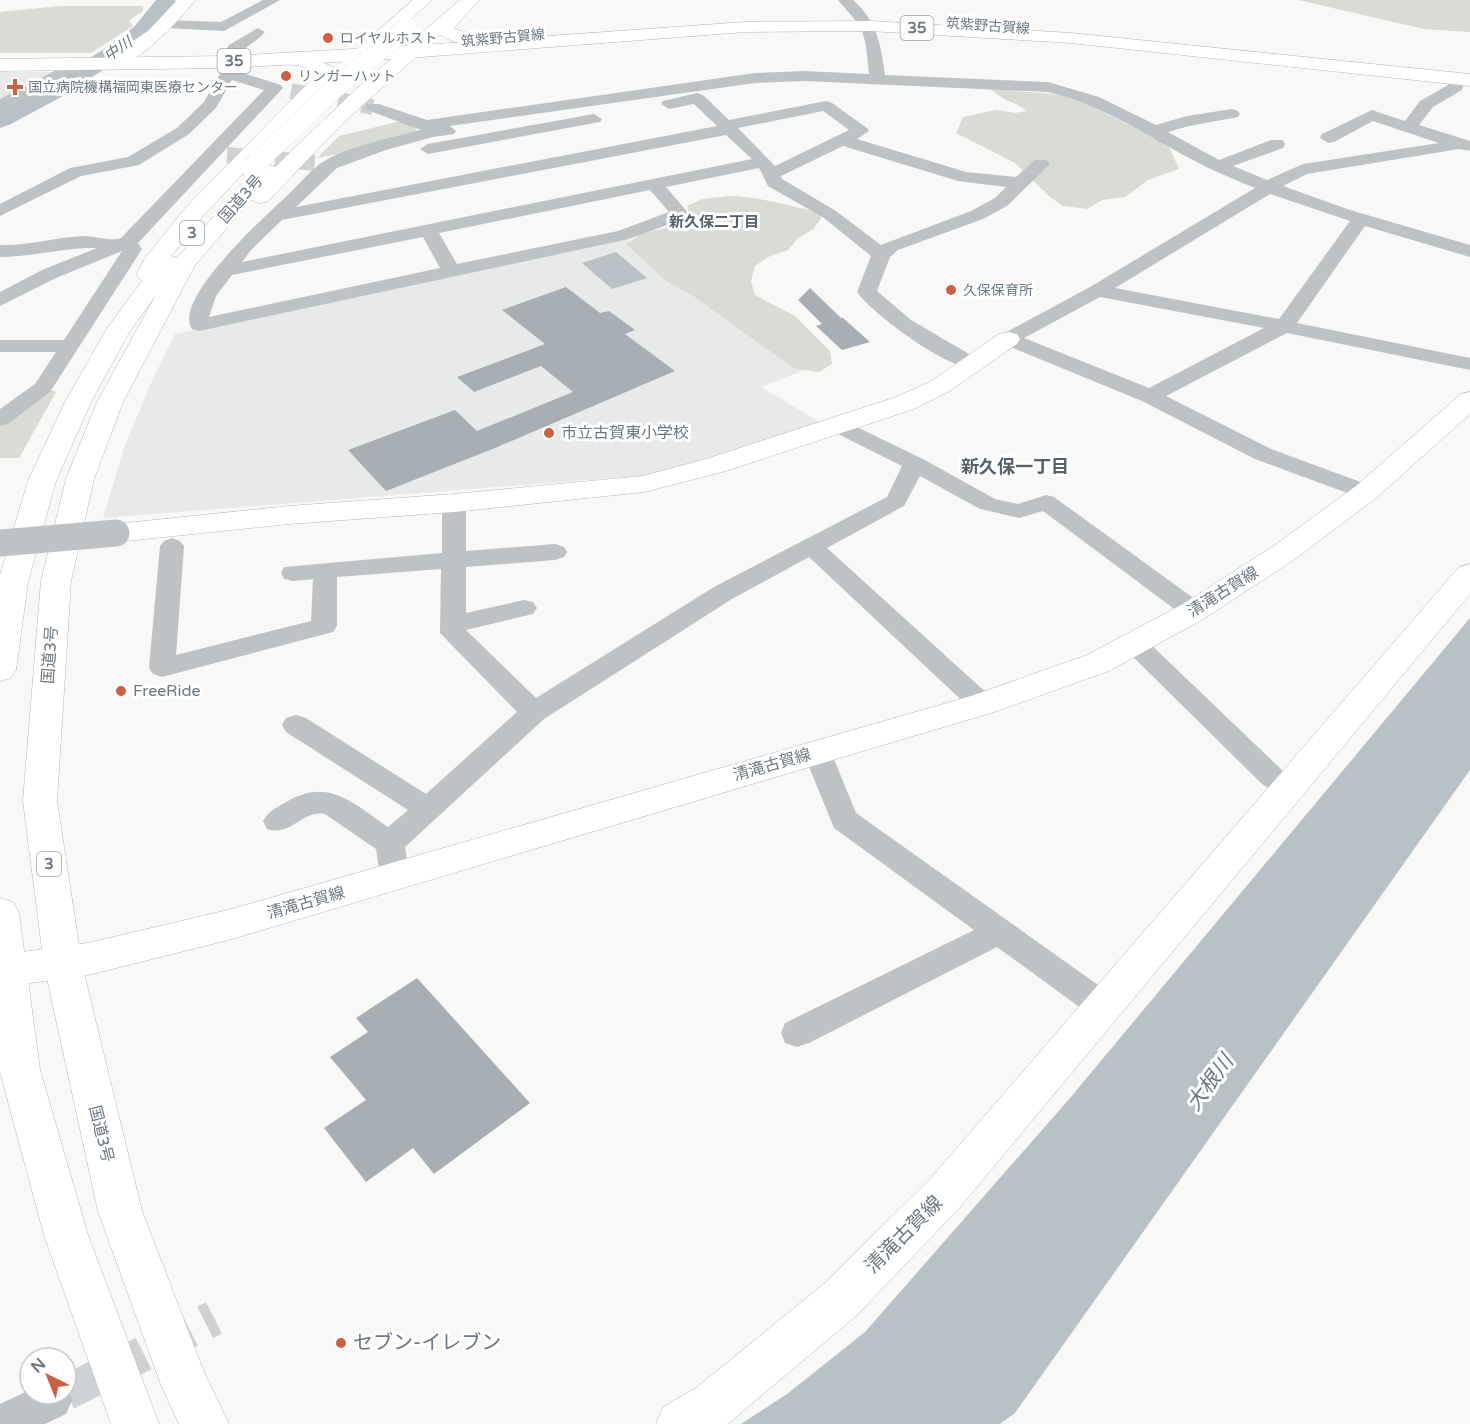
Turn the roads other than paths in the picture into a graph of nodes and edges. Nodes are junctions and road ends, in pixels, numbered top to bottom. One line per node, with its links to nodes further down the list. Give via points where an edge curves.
1 (186, 0): 9 (main road)
2 (273, 0): 9 (street, via 224,27)
3 (423, 0): 13 (main road)
4 (438, 0): 11 (main road, 国道3号 / 3)
5 (452, 0): 11 (main road, 国道3号 / 3)
6 (470, 0): 11 (main road); 12 (main road, via 445,30 456,37)
7 (845, 0): 8 (street)
8 (864, 14): 11 (main road, 筑紫野古賀線 / 35, via 658,32); 12 (main road, 筑紫野古賀線 / 35, via 661,24); 19 (main road, 筑紫野古賀線 / 35); 20 (street)
9 (165, 24): 16 (main road)
10 (258, 32): 18 (street, via 230,52)
11 (412, 39): 12 (main road, 筑紫野古賀線 / 35); 13 (main road, 筑紫野古賀線 / 35); 36 (main road, 国道3号 / 3); 58 (main road)
12 (494, 39)
13 (362, 54): 14 (main road, 筑紫野古賀線 / 35); 36 (main road)
14 (284, 59): 18 (main road, 筑紫野古賀線 / 35); 36 (main road, via 315,64 327,70 327,74)
15 (81, 64): 16 (main road, 筑紫野古賀線 / 35); 17 (main road, 筑紫野古賀線 / 35); 23 (street)
16 (109, 64): 18 (main road, 筑紫野古賀線 / 35)
17 (0, 65)
18 (228, 68): 21 (street); 45 (street, via 210,105 191,123 133,161 76,172)
19 (1466, 77): 27 (street, via 1426,104)
20 (878, 80): 29 (street, via 755,78); 30 (street, via 1066,90)
21 (275, 88): 22 (street); 50 (street, via 219,154)
22 (291, 91)
23 (0, 105)
24 (373, 107): 29 (street)
25 (623, 113): 28 (street, via 697,98)
26 (1232, 114): 30 (street)
27 (1409, 126): 31 (street, via 1372,115); 35 (street)
28 (728, 127): 32 (street, via 826,106 861,131); 40 (street); 41 (street)
29 (429, 129): 33 (street, via 613,116); 37 (street)
30 (1154, 131): 39 (street)
31 (1328, 138)
32 (841, 140): 40 (street); 42 (street, via 964,177)
33 (474, 141): 37 (street, via 347,164); 41 (street)
34 (1277, 144): 39 (street)
35 (1464, 145): 44 (street, via 1303,169)
36 (258, 161): 58 (main road, 国道3号 / 3, via 185,263)
37 (324, 164): 47 (street)
38 (1041, 164): 42 (street)
39 (1218, 166): 44 (street)
40 (768, 168): 43 (street); 53 (street, via 774,182 838,218)
41 (497, 174): 46 (street); 47 (street)
42 (1020, 183): 53 (street, via 1001,202 891,246)
43 (655, 184): 46 (street); 55 (street, via 680,214 623,235)
44 (1268, 187): 48 (street); 56 (street)
45 (0, 211)
46 (525, 211): 49 (street)
47 (276, 216): 54 (street, via 244,246)
48 (1360, 220): 52 (street); 59 (street)
49 (429, 231): 54 (street); 55 (street)
50 (123, 244): 51 (street, via 91,241 21,252); 57 (street, via 49,274); 62 (street, via 133,249)
51 (0, 251)
52 (1470, 251)
53 (881, 255): 64 (street, via 867,292 905,328)
54 (226, 271): 55 (street, via 197,314 199,325)
55 (452, 272)
56 (1097, 291): 59 (street); 60 (street)
57 (0, 300)
58 (150, 302): 85 (main road, 国道3号 / 3, via 118,330 78,402 42,481 13,582); 97 (main road, 国道3号 / 3, via 84,468 56,581 40,801)
59 (1284, 326): 63 (street); 65 (street)
60 (1008, 339): 64 (main road); 65 (street)
61 (0, 346): 62 (street)
62 (70, 346): 67 (street, via 43,388)
63 (1470, 364)
64 (974, 365): 68 (main road, via 905,403)
65 (1150, 396): 70 (street, via 1263,454)
66 (1469, 403): 70 (main road, 清滝古賀線)
67 (0, 419)
68 (840, 426): 69 (street); 71 (main road, via 644,484)
69 (915, 464): 75 (street, via 896,501); 82 (street, via 988,504 1019,511 1046,502)
70 (1366, 492): 82 (main road, 清滝古賀線, via 1285,552)
71 (454, 503): 72 (main road); 77 (street)
72 (116, 533): 73 (street, bridge)
73 (0, 543)
74 (172, 546): 78 (street, via 162,668 324,626)
75 (811, 546): 86 (street); 87 (street, via 723,593)
76 (555, 552): 77 (street)
77 (454, 560): 78 (street); 83 (street)
78 (325, 570): 79 (street)
79 (293, 573)
80 (1470, 573): 90 (main road, 清滝古賀線)
81 (524, 608): 83 (street)
82 (1194, 610): 84 (main road, 清滝古賀線)
83 (453, 624): 87 (street, via 453,633)
84 (1135, 644): 86 (main road, 清滝古賀線, via 1098,663); 90 (street, via 1273,778)
85 (0, 670)
86 (982, 704): 89 (main road, 清滝古賀線)
87 (534, 712): 91 (street)
88 (296, 725): 91 (street)
89 (817, 752): 94 (main road, 清滝古賀線); 96 (street, via 844,820)
90 (1288, 786): 99 (main road, 清滝古賀線)
91 (428, 808): 93 (street)
92 (277, 821): 93 (street, via 311,801 332,804)
93 (390, 843): 94 (street)
94 (395, 877): 97 (main road, 清滝古賀線, via 108,957)
95 (0, 913): 98 (main road)
96 (1000, 931): 99 (street); 100 (street)
97 (63, 965): 98 (main road, 清滝古賀線); 106 (main road, 国道3号 / 3, via 120,1211 184,1385)
98 (3, 971): 101 (main road)
99 (1104, 1007): 103 (main road, 清滝古賀線, via 946,1192)
100 (797, 1033)
101 (10, 1074): 105 (main road)
102 (40, 1406): 104 (street)
103 (721, 1416): 107 (main road, 清滝古賀線)
104 (2, 1424)
105 (135, 1424)
106 (205, 1424)
107 (680, 1424)

